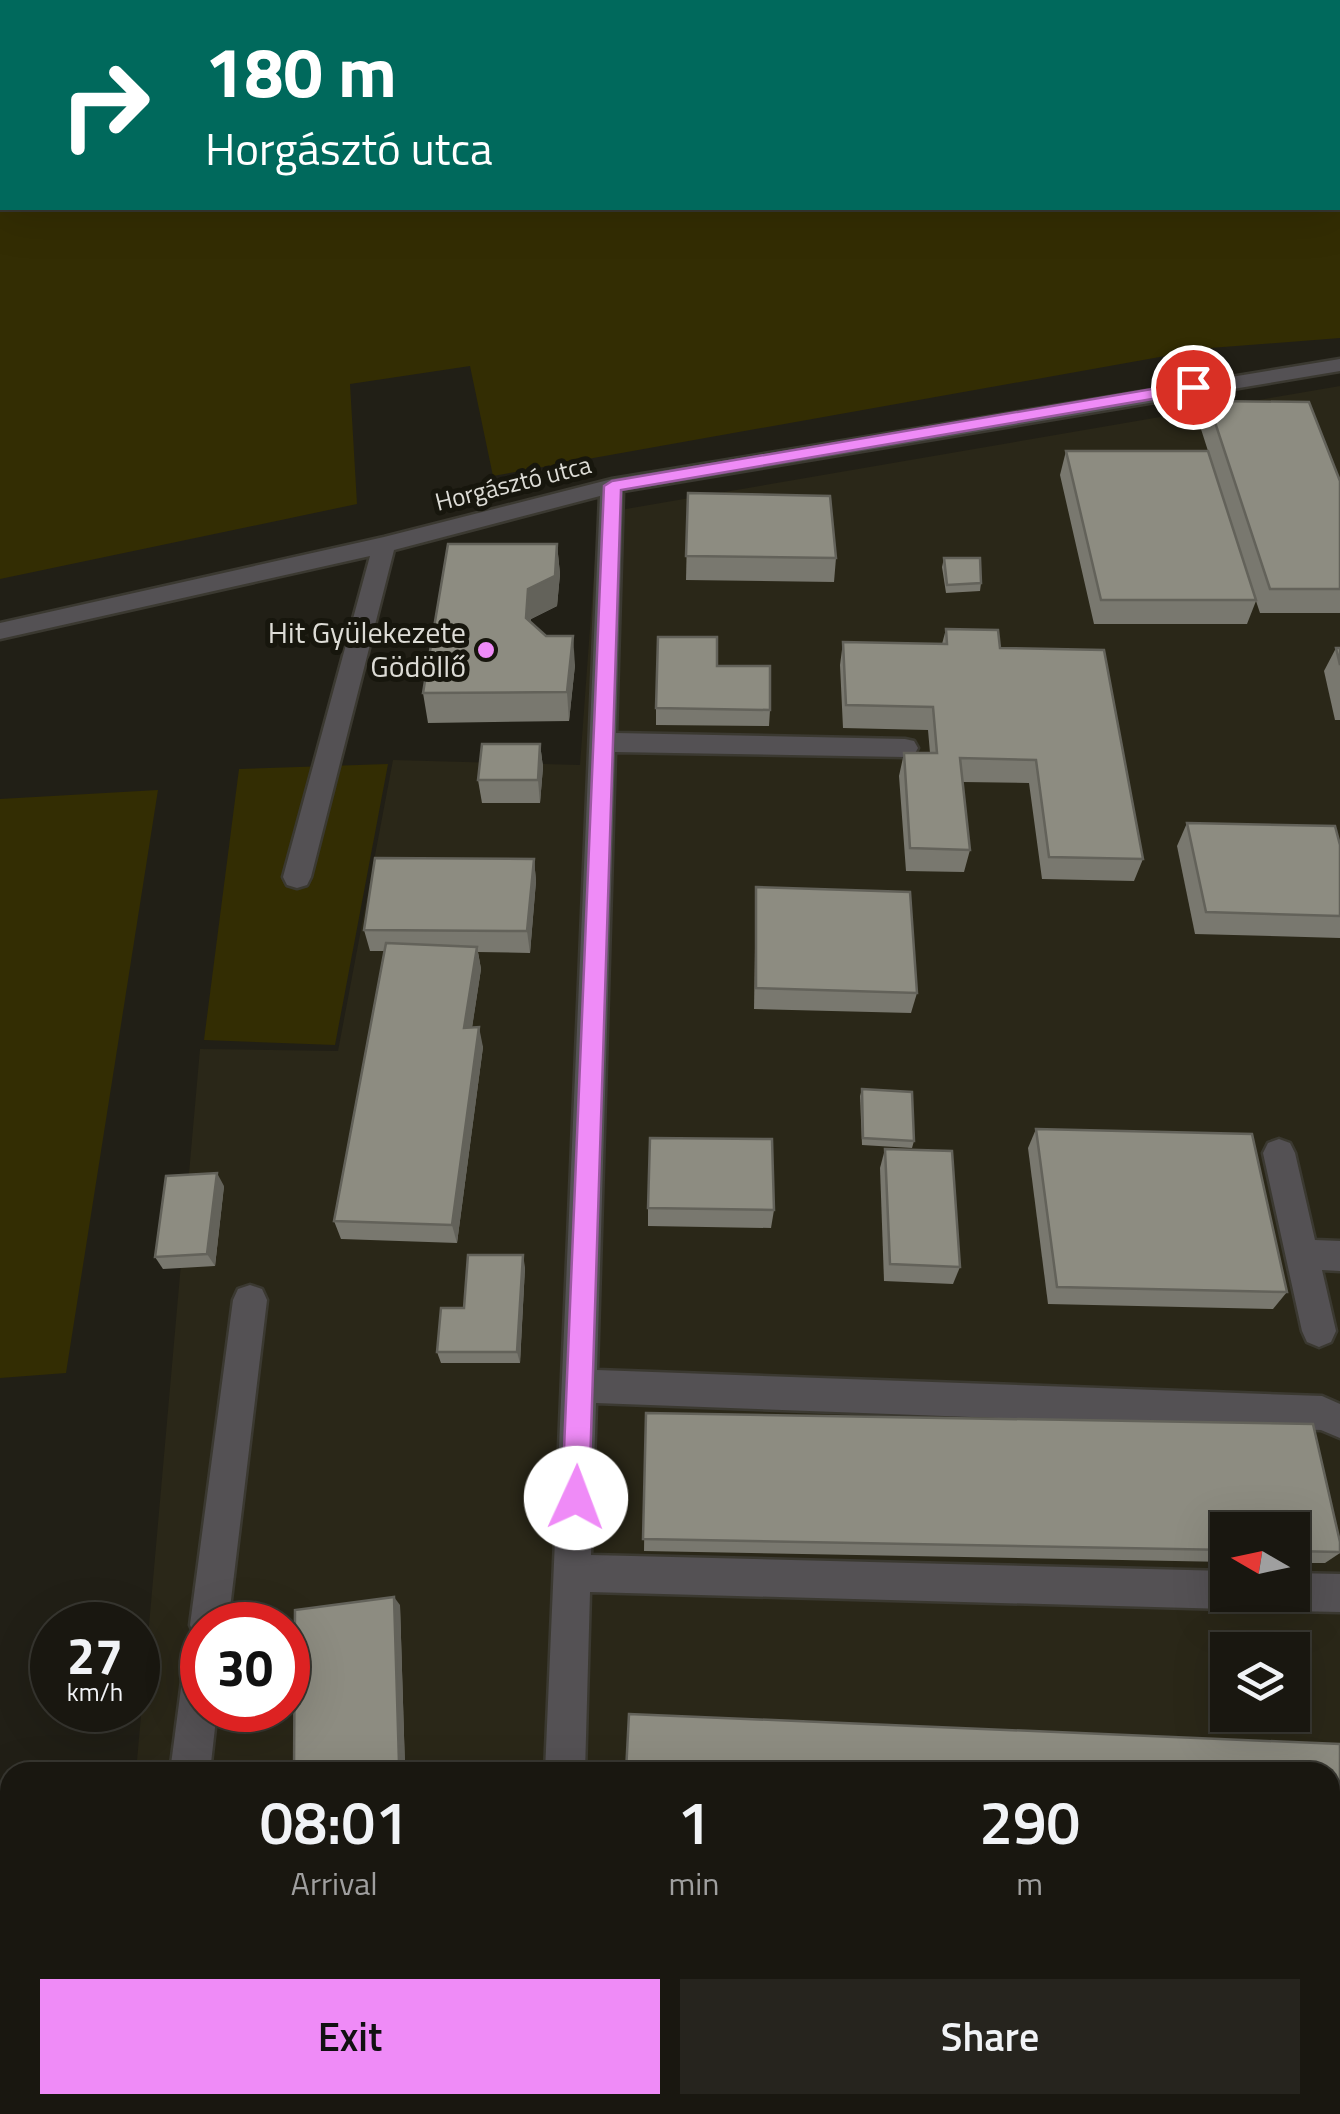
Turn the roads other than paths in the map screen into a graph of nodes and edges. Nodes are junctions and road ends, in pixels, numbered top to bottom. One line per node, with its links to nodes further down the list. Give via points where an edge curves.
1 (1340, 365): 2 (street, Horgásztó utca)
2 (612, 486): 3 (street, Horgásztó utca); 6 (street)
3 (384, 545): 4 (street, Horgásztó utca); 8 (street)
4 (2, 630): 5 (street)
5 (6, 656)
6 (605, 742): 7 (street); 14 (street)
7 (905, 748)
8 (297, 877)
9 (1279, 1154): 10 (street)
10 (1302, 1255): 11 (street); 13 (street)
11 (1340, 1256)
12 (250, 1300): 20 (street)
13 (1319, 1330)
14 (580, 1386): 15 (street, via 1322,1413); 16 (street)
15 (1340, 1421)
16 (573, 1572): 17 (street); 23 (street)
17 (1210, 1590)
18 (1310, 1592): 19 (street)
19 (1340, 1593)
20 (211, 1602)
21 (195, 1732): 22 (street)
22 (191, 1762)
23 (565, 1762)

